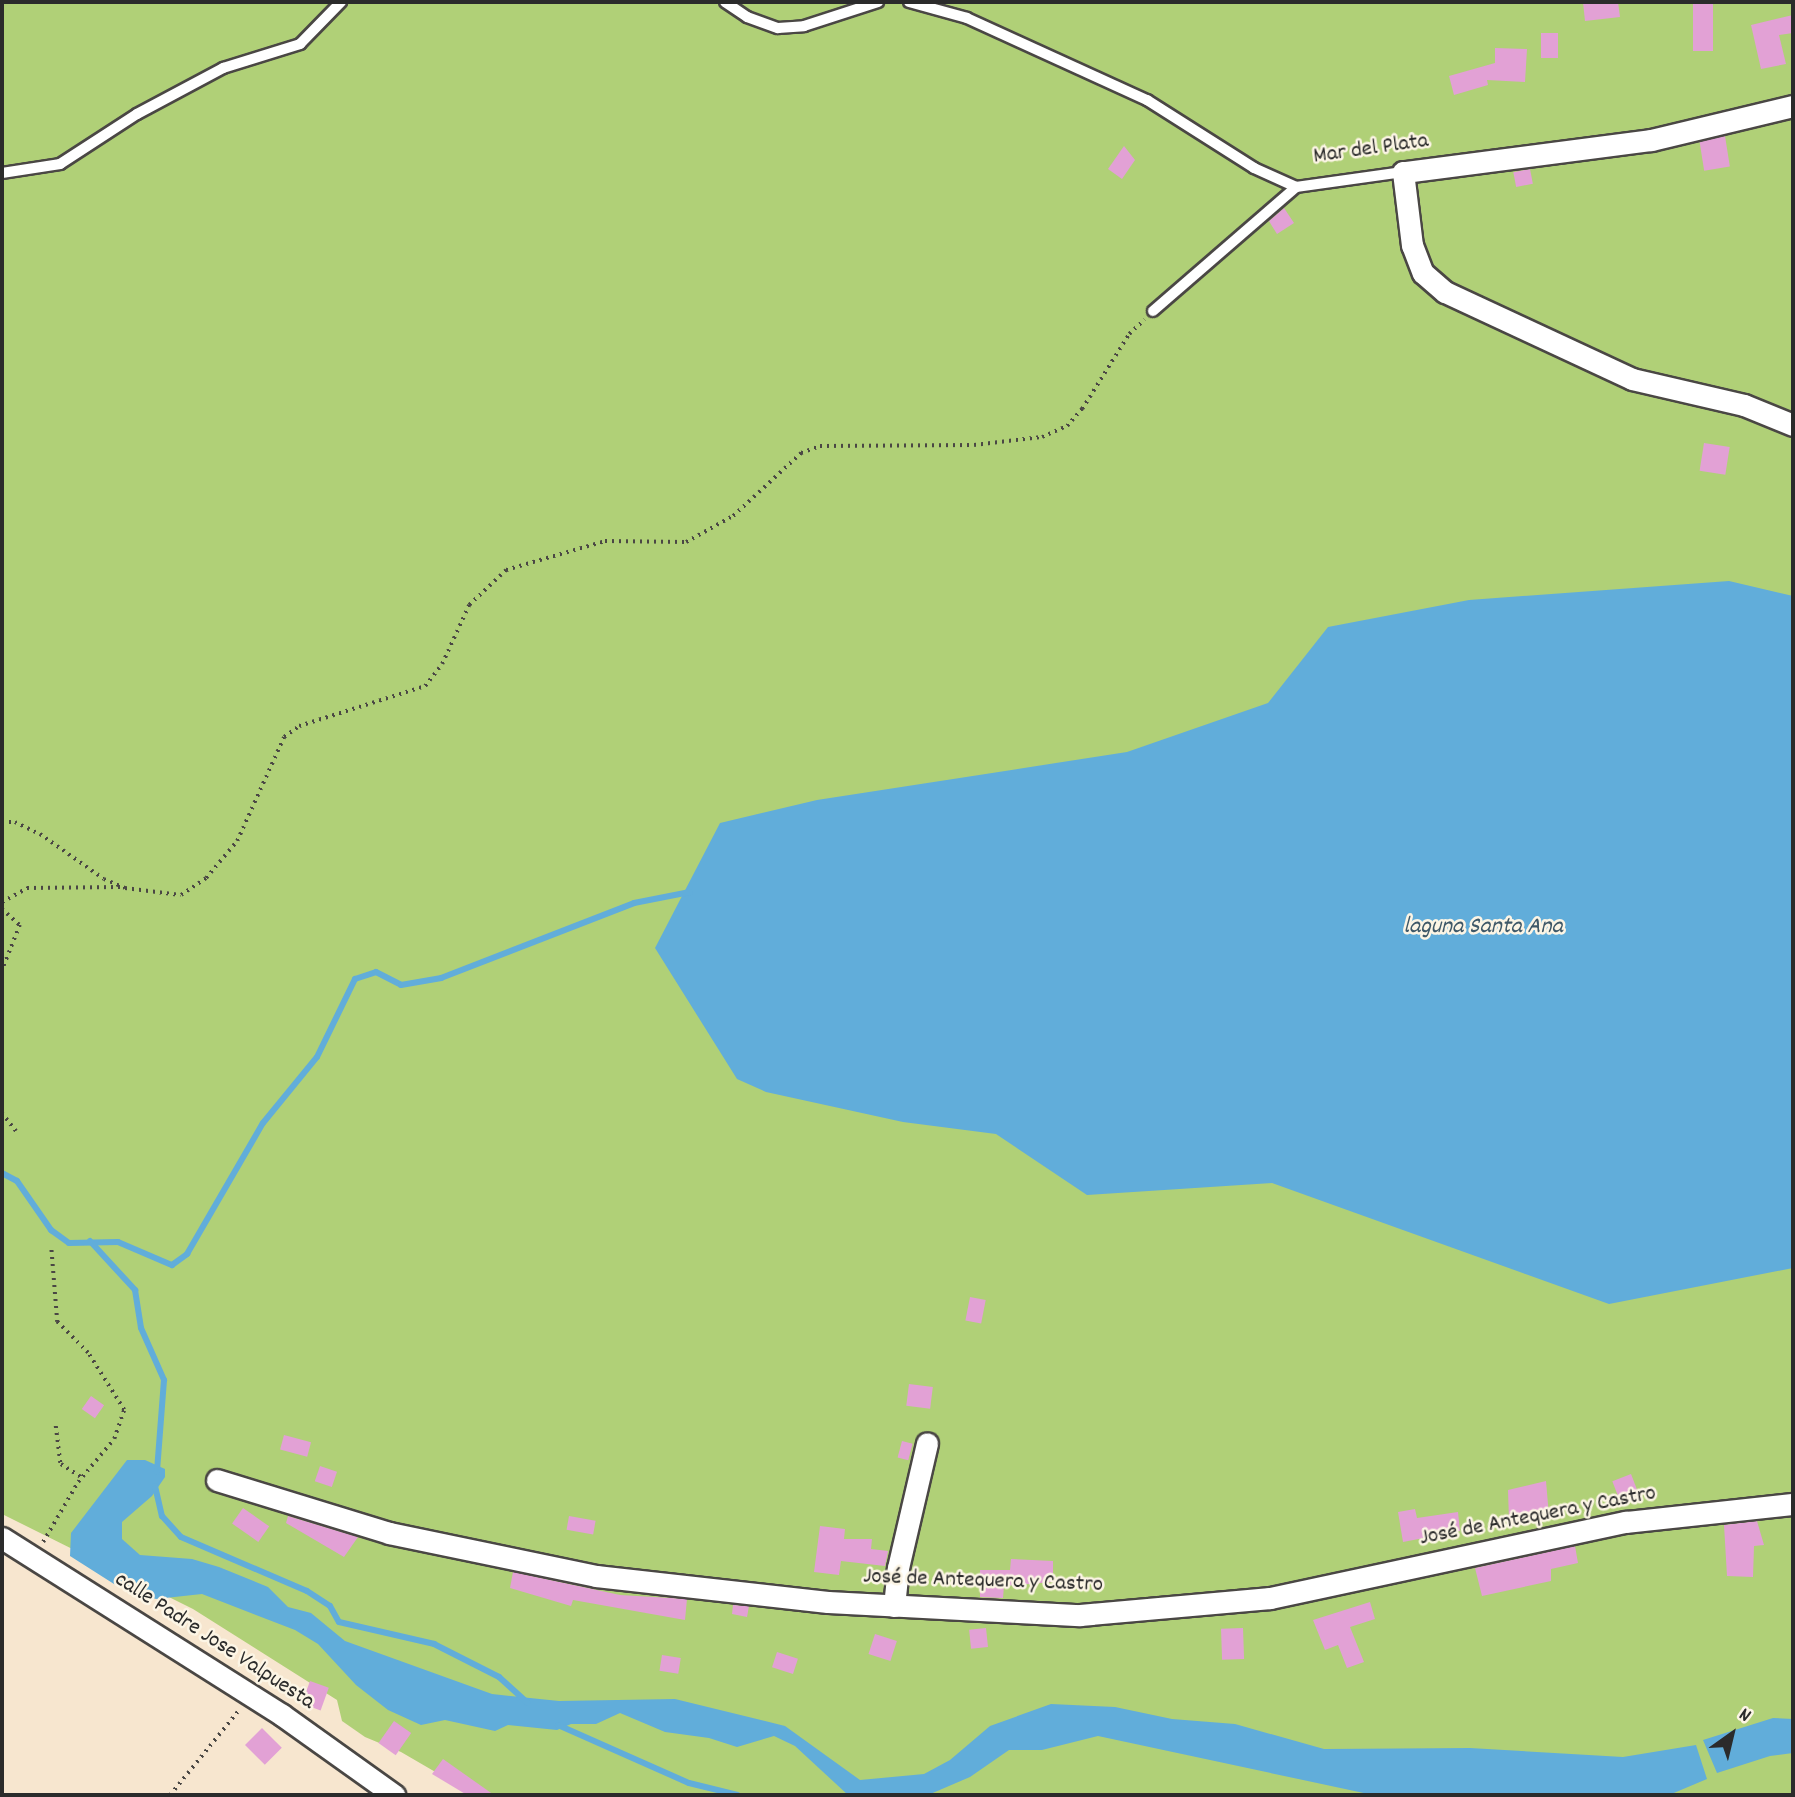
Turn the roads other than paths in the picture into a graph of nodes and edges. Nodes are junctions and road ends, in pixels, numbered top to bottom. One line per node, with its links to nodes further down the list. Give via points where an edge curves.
1 (341, 2): 7 (lane, via 300,44 223,68 60,164)
2 (725, 2): 3 (lane, via 747,17 778,28 804,26)
3 (878, 2)
4 (909, 2): 8 (lane, Mar del Plata, via 967,18 1147,100 1254,168)
5 (1793, 106): 6 (street, Mar del Plata, via 1651,140)
6 (1403, 172): 8 (lane, Mar del Plata); 10 (street, via 1412,245 1423,273 1445,292 1632,379 1744,405)
7 (2, 173)
8 (1296, 187): 9 (lane)
9 (1153, 311)
10 (1793, 425)
11 (927, 1443): 15 (street, via 898,1568)
12 (217, 1480): 15 (street, José de Antequera y Castro, via 389,1533 596,1576)
13 (1793, 1504): 15 (street, José de Antequera y Castro, via 1626,1522 1270,1598 1080,1615)
14 (2, 1538): 16 (street, calle Padre Jose Valpuesta, via 250,1696)
15 (894, 1606)
16 (394, 1795)

